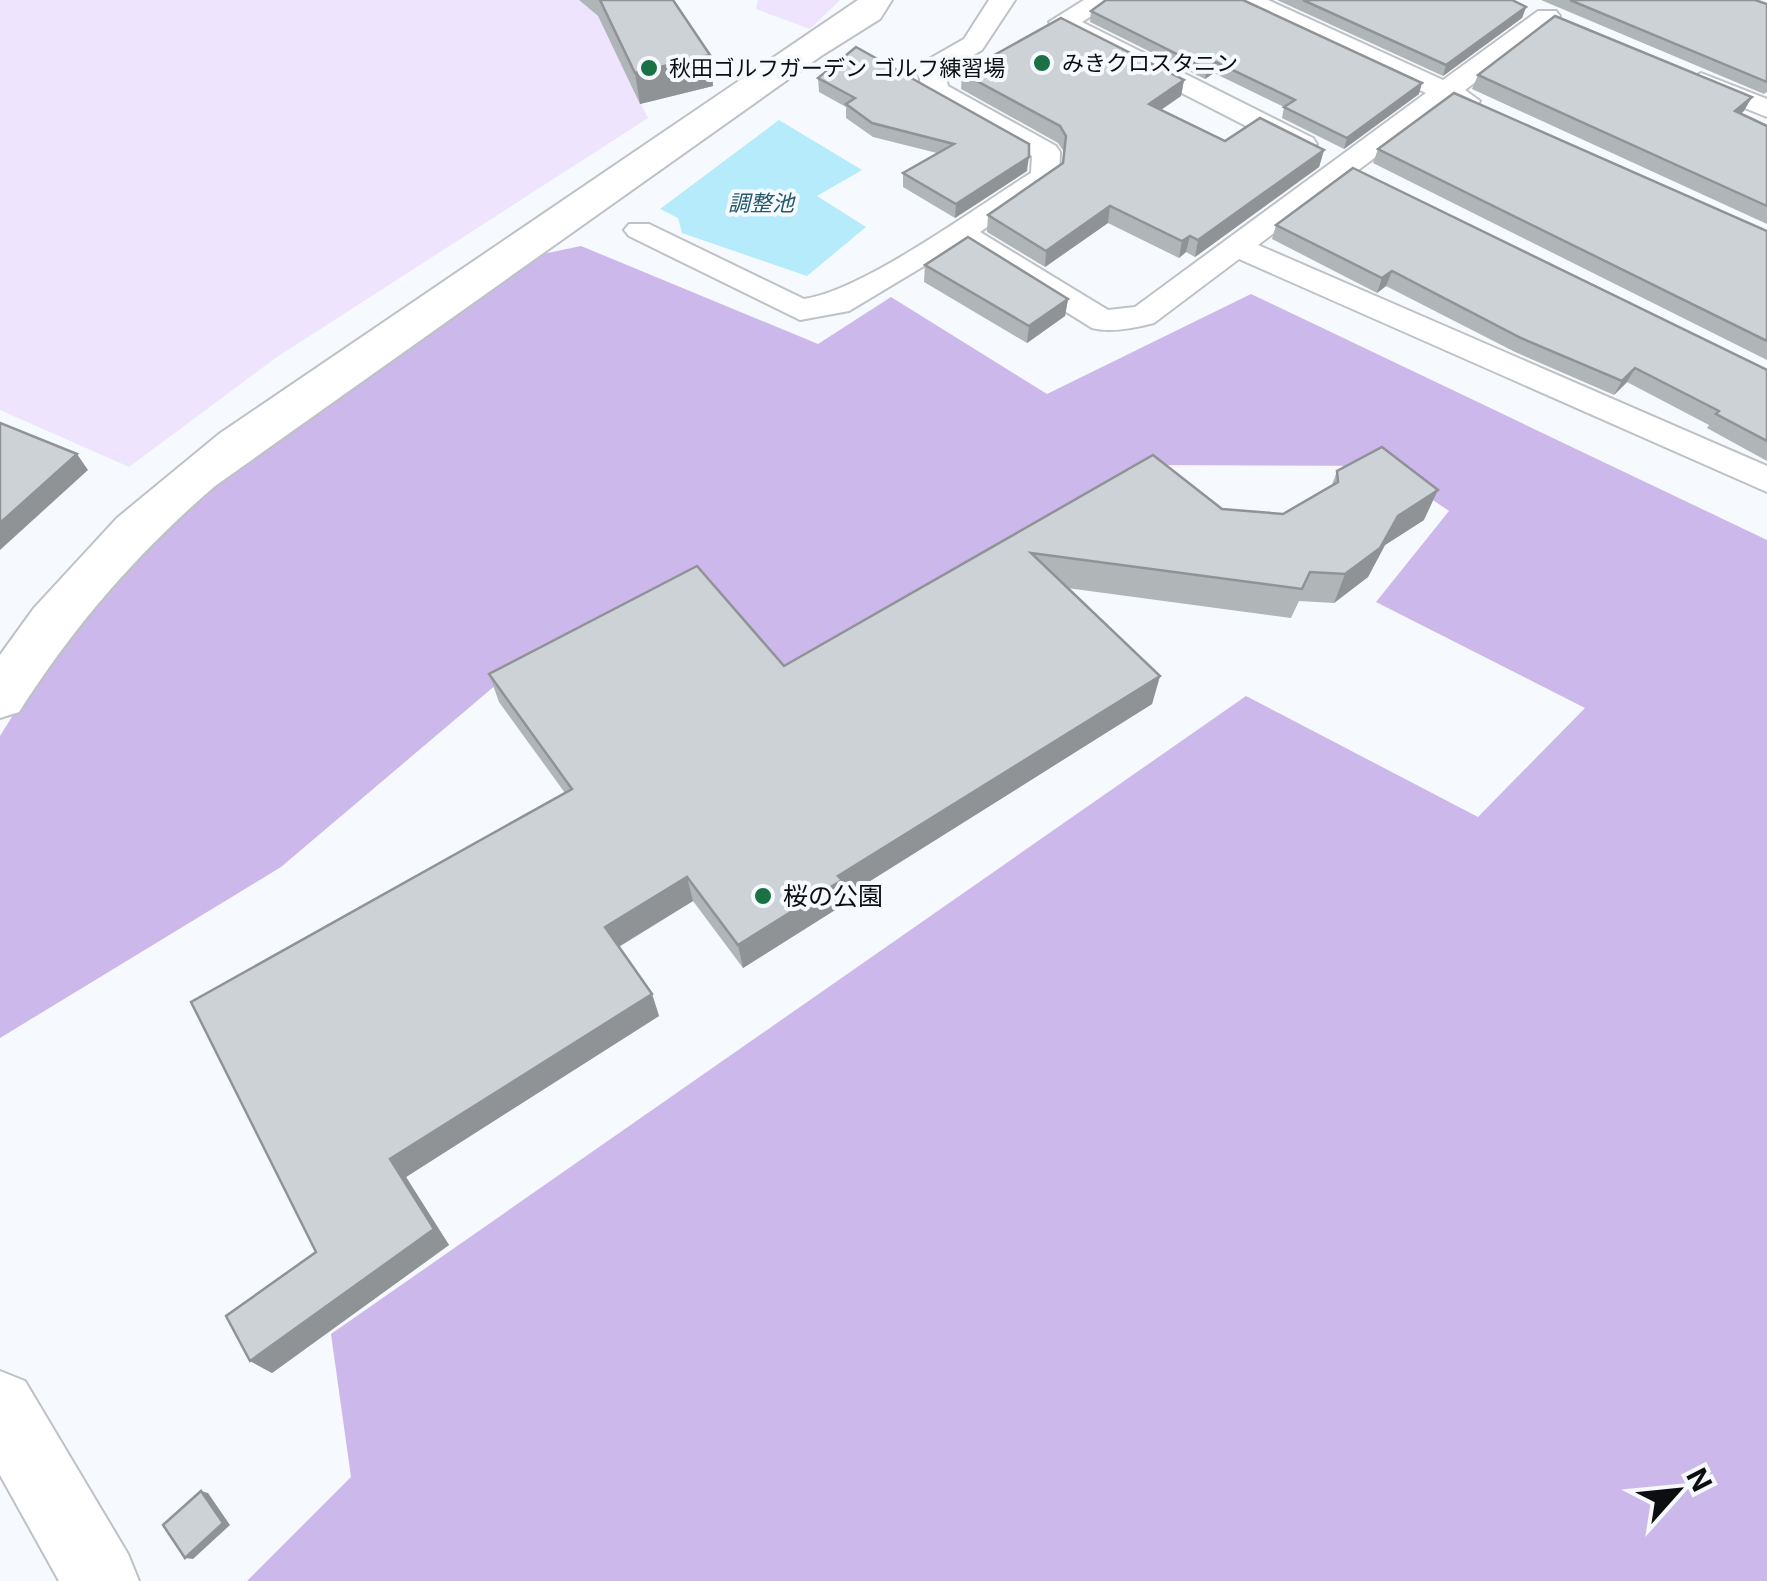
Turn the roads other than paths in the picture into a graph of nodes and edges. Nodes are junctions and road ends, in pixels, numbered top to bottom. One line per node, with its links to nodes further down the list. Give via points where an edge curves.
1 (875, 0): 16 (street, via 868,12 301,399 159,504 93,568)
2 (1002, 0): 13 (street, via 973,44 931,70 935,90 1046,152 1045,176)
3 (1103, 0): 10 (street, via 1062,22)
4 (1248, 0): 7 (street)
5 (1545, 15): 7 (street)
6 (1675, 70): 8 (street)
7 (1446, 92): 9 (street); 10 (street)
8 (1767, 109)
9 (1500, 116)
10 (1347, 167): 11 (street); 14 (street)
11 (1382, 184)
12 (639, 230): 13 (street, via 800,310 838,304)
13 (959, 232): 14 (street, via 1103,321 1143,316)
14 (1236, 246): 15 (street)
15 (1767, 480)
16 (0, 697)
17 (0, 1406): 18 (street)
18 (101, 1581)

